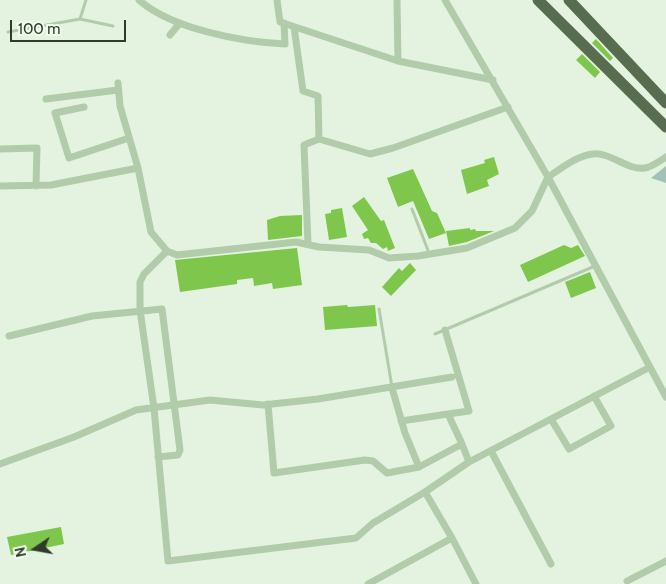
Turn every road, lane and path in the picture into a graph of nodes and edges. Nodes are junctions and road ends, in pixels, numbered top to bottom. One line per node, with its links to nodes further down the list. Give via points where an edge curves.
1 (86, 0): 8 (lane)
2 (139, 0): 9 (street)
3 (277, 0): 10 (street, via 280,22)
4 (397, 0): 15 (street)
5 (445, 0): 16 (street)
6 (538, 0): 21 (highway)
7 (569, 0): 18 (highway)
8 (80, 19): 11 (lane); 13 (lane)
9 (178, 24): 10 (street, via 259,42 285,44); 14 (street)
10 (284, 24): 12 (street)
11 (112, 26)
12 (294, 27): 15 (street); 23 (street, via 303,91 318,96)
13 (8, 32)
14 (170, 35)
15 (398, 61): 16 (street)
16 (493, 80): 20 (street)
17 (46, 99): 22 (street, via 118,87)
18 (666, 103)
19 (84, 107): 22 (street, via 54,113 69,158)
20 (508, 107): 23 (street, via 370,154); 27 (street)
21 (666, 128)
22 (129, 138): 26 (street)
23 (319, 139): 31 (street, via 304,145)
24 (0, 149): 29 (street, via 37,148)
25 (666, 158): 27 (street, via 640,169 594,154 576,160)
26 (138, 168): 29 (street); 32 (street, via 152,232)
27 (548, 177): 33 (street, via 532,211 516,228 467,248); 34 (street)
28 (0, 186): 29 (street)
29 (36, 186)
30 (412, 210): 33 (lane)
31 (308, 244): 32 (street, via 267,244 177,255); 33 (street, via 362,248 390,258)
32 (168, 251): 36 (street, via 140,282)
33 (429, 254)
34 (596, 266): 37 (lane); 40 (street)
35 (379, 309): 42 (lane)
36 (140, 310): 39 (street, via 92,316); 45 (street, via 162,308); 47 (street)
37 (445, 330): 38 (lane); 48 (street, via 469,411)
38 (435, 334)
39 (8, 336)
40 (650, 367): 43 (street); 44 (street)
41 (452, 377): 42 (street)
42 (392, 388): 46 (street); 50 (street)
43 (665, 394)
44 (594, 396): 49 (street); 49 (street, via 611,426 569,449)
45 (174, 404): 46 (street, via 210,400); 47 (street); 53 (street, via 180,450 178,455)
46 (268, 404): 56 (street, via 274,473 365,460 373,461 387,473)
47 (154, 408): 53 (street); 55 (street, via 136,410)
48 (448, 414): 50 (street); 51 (street)
49 (551, 419): 52 (street)
50 (401, 420): 56 (street)
51 (462, 444): 54 (street); 56 (street)
52 (491, 451): 54 (street); 60 (street)
53 (158, 457): 57 (street, via 168,561 356,538 373,523)
54 (470, 462): 57 (street)
55 (0, 464)
56 (419, 467)
57 (425, 492): 58 (street)
58 (452, 538): 62 (street); 63 (street)
59 (666, 561): 61 (street)
60 (551, 564)
61 (627, 581)
62 (368, 584)
63 (476, 584)

